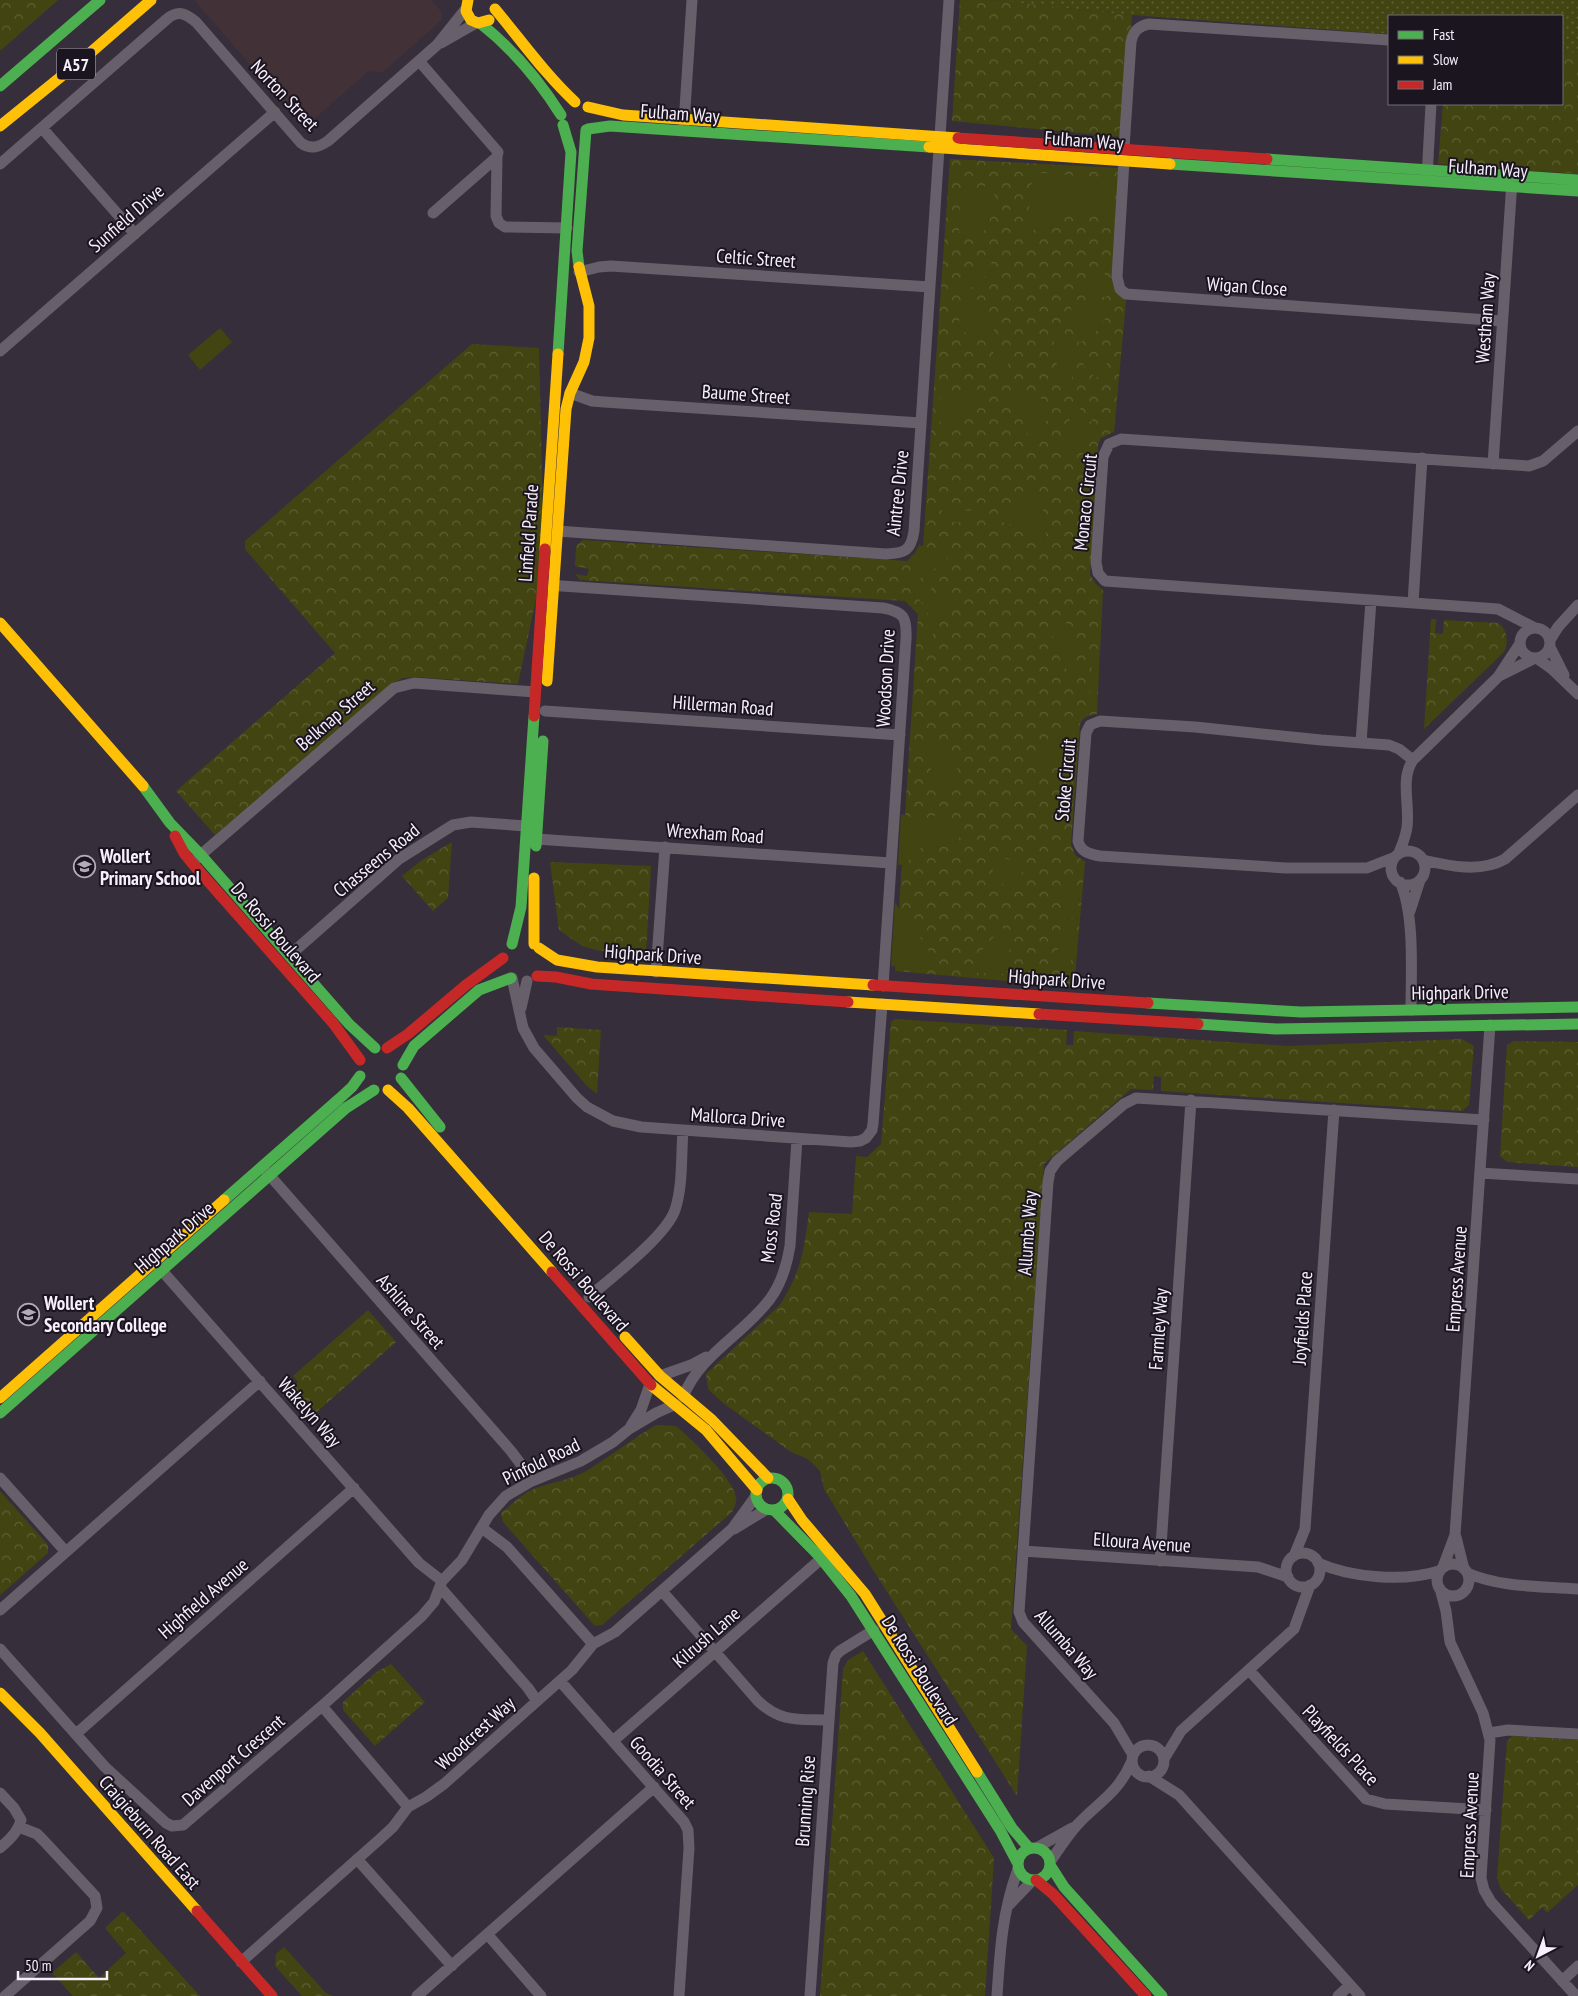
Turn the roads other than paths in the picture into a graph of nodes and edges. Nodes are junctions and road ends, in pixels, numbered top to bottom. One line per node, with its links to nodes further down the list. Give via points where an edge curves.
1 (86, 0): 9 (street)
2 (100, 0): 9 (street)
3 (151, 0): 20 (street, A57)
4 (692, 0): 19 (street)
5 (950, 0): 23 (street, Aintree Drive)
6 (465, 4): 8 (street, Linfield Parade, via 469,18); 11 (street, Norton Street)
7 (496, 4): 8 (street, via 489,20); 14 (street, via 553,81)
8 (478, 23): 11 (street, Norton Street); 18 (street, Linfield Parade, via 500,38 539,82)
9 (63, 32): 13 (street)
10 (1388, 40): 24 (street, via 1143,25 1135,32 1132,42)
11 (437, 45): 12 (street, Norton Street)
12 (419, 61): 17 (street, Norton Street, via 321,145 305,146); 25 (street, via 498,152)
13 (0, 86)
14 (575, 102): 16 (street); 18 (street, via 566,106)
15 (1431, 105): 28 (street)
16 (588, 107): 19 (street, Fulham Way); 22 (street, via 592,121)
17 (274, 112): 21 (street, Norton Street, via 196,22 183,13 176,13); 35 (street, Sunfield Drive)
18 (562, 120): 22 (street, via 571,132); 34 (street, Linfield Parade, via 571,152)
19 (684, 125): 22 (street, Fulham Way, via 610,126); 23 (street, Fulham Way)
20 (0, 126)
21 (42, 128): 27 (street); 35 (street)
22 (587, 130): 36 (street, Linfield Parade, via 577,248)
23 (940, 142): 24 (street, Fulham Way); 26 (street, Fulham Way); 37 (street, Aintree Drive)
24 (1124, 148): 28 (street, Fulham Way)
25 (497, 157): 33 (street); 34 (street, via 496,216 499,223 505,226)
26 (1124, 161): 28 (street, Fulham Way); 38 (street, Wigan Close, via 1117,277 1126,294)
27 (0, 164)
28 (1427, 175): 29 (street, Fulham Way); 31 (street, Fulham Way)
29 (1513, 175): 30 (street, Fulham Way); 31 (street, Westham Way)
30 (1578, 180)
31 (1512, 187): 32 (street, Fulham Way); 38 (street, Westham Way)
32 (1578, 191)
33 (434, 213)
34 (567, 228): 46 (street, Linfield Parade)
35 (134, 234): 39 (street, Sunfield Drive)
36 (579, 272): 37 (street, Celtic Street, via 611,266); 40 (street, Linfield Parade, via 589,306 589,338 584,362)
37 (930, 288): 41 (street, Aintree Drive)
38 (1502, 321): 44 (street, Westham Way)
39 (0, 351)
40 (570, 393): 41 (street, Baume Street, via 592,401); 45 (street, Linfield Parade)
41 (921, 423): 45 (street, Aintree Drive, via 914,531 911,544 901,552 886,554)
42 (1578, 431): 44 (street, Monaco Circuit, via 1538,464)
43 (1422, 458): 44 (street, Monaco Circuit); 48 (street, Monaco Circuit, via 1121,439 1115,440 1103,457 1096,562 1098,573 1105,581); 49 (street)
44 (1493, 464)
45 (557, 531): 47 (street, Linfield Parade)
46 (542, 585): 47 (street, Woodson Drive); 59 (street, Linfield Parade)
47 (554, 586): 61 (street, Linfield Parade); 62 (street, Woodson Drive, via 892,610 902,616 907,625)
48 (1371, 600): 49 (street, Monaco Circuit); 63 (street)
49 (1413, 603): 51 (street, Monaco Circuit, via 1498,609)
50 (1575, 608): 53 (street); 55 (street)
51 (1506, 613): 53 (street, Monaco Circuit); 54 (street)
52 (0, 624): 66 (street, De Rossi Boulevard, via 147,790)
53 (1536, 628): 54 (street, via 1525,631); 55 (street, via 1545,632)
54 (1520, 642): 56 (street, via 1524,654); 57 (street)
55 (1550, 644): 56 (street, via 1546,654); 58 (street)
56 (1535, 659): 57 (street); 58 (street)
57 (1498, 677): 64 (street)
58 (1569, 683): 60 (street)
59 (535, 692): 67 (street, Linfield Parade); 71 (street, Belknap Street, via 414,683 394,688)
60 (1578, 694)
61 (545, 711): 62 (street, Hillerman Road); 69 (street, Linfield Parade)
62 (900, 735): 75 (street, Woodson Drive)
63 (1362, 743): 64 (street, Stoke Circuit, via 1394,746); 77 (street, Stoke Circuit, via 1195,727 1094,722 1087,729 1085,741 1078,841 1082,850 1100,856 1286,868)
64 (1413, 760): 68 (street, via 1407,773)
65 (1578, 796): 76 (street, via 1498,863)
66 (170, 822): 71 (street, De Rossi Boulevard); 74 (street, De Rossi Boulevard)
67 (526, 826): 81 (street, Linfield Parade, via 521,907); 83 (street, Chasseens Road, via 471,822 453,825 399,859)
68 (1407, 827): 72 (street); 73 (street)
69 (536, 839): 70 (street, Wrexham Road); 82 (street, Linfield Parade, via 533,895)
70 (665, 847): 75 (street, Wrexham Road); 85 (street)
71 (201, 854): 74 (street, Belknap Street); 83 (street, De Rossi Boulevard)
72 (1397, 855): 73 (street, via 1408,851); 77 (street, Stoke Circuit); 79 (street, via 1392,868)
73 (1420, 857): 76 (street); 78 (street, via 1425,870)
74 (192, 863): 99 (street, De Rossi Boulevard, via 333,1023)
75 (891, 863): 88 (street, Woodson Drive)
76 (1449, 866): 78 (street)
77 (1367, 868): 79 (street, Stoke Circuit)
78 (1420, 880): 79 (street, via 1410,884); 80 (street)
79 (1398, 881): 80 (street, via 1405,892)
80 (1409, 913): 92 (street)
81 (512, 944): 82 (street, via 523,941); 84 (street)
82 (537, 946): 85 (street, Highpark Drive, via 550,957 570,964); 87 (street, via 543,966)
83 (290, 955): 97 (street, De Rossi Boulevard, via 349,1024)
84 (503, 958): 86 (street, via 504,969); 98 (street, via 407,1036)
85 (656, 972): 88 (street, Highpark Drive)
86 (512, 978): 87 (street); 93 (street, Mallorca Drive); 100 (street, via 486,986 468,998 414,1046)
87 (532, 979): 89 (street, Highpark Drive, via 556,977 591,984); 93 (street, Mallorca Drive, via 522,998)
88 (883, 986): 92 (street, Highpark Drive, via 1301,1012)
89 (882, 1004): 96 (street, Highpark Drive, via 1276,1029); 109 (street, Mallorca Drive, via 873,1124 869,1135 856,1142)
90 (1578, 1007): 91 (street, Highpark Drive)
91 (1489, 1008): 92 (street, Highpark Drive); 95 (street)
92 (1412, 1010): 96 (street)
93 (521, 1018): 108 (street, Mallorca Drive, via 534,1048 587,1107 628,1125)
94 (1578, 1024): 95 (street, Highpark Drive)
95 (1490, 1026): 96 (street, Highpark Drive); 107 (street, Empress Avenue)
96 (1412, 1028)
97 (375, 1048): 98 (street); 99 (street)
98 (387, 1048): 100 (street, via 398,1054)
99 (360, 1060): 101 (street)
100 (403, 1066): 102 (street)
101 (360, 1076): 103 (street); 110 (street, Highpark Drive, via 346,1093)
102 (401, 1078): 104 (street); 108 (street, De Rossi Boulevard, via 431,1117 592,1300 669,1222 678,1198)
103 (374, 1090): 104 (street); 112 (street, Highpark Drive, via 346,1108)
104 (388, 1090): 117 (street, De Rossi Boulevard, via 408,1108)
105 (1191, 1100): 106 (street, Allumba Way); 135 (street, Allumba Way, via 1131,1099 1057,1161 1050,1171); 139 (street, Farmley Way)
106 (1334, 1110): 107 (street, Allumba Way); 133 (street, Joyfields Place)
107 (1484, 1120): 111 (street, Empress Avenue)
108 (683, 1130): 109 (street, Mallorca Drive)
109 (797, 1139): 116 (street, Moss Road, via 790,1246 782,1276 763,1308)
110 (262, 1167): 112 (street, Ashline Street); 114 (street, Highpark Drive)
111 (1480, 1173): 113 (street); 134 (street, Empress Avenue)
112 (270, 1176): 114 (street, Highpark Drive); 126 (street, Ashline Street, via 511,1451)
113 (1578, 1179)
114 (158, 1266): 118 (street, Wakelyn Way); 120 (street, Highpark Drive); 122 (street, Highpark Drive)
115 (619, 1331): 117 (street, De Rossi Boulevard)
116 (712, 1354): 117 (street, Moss Road); 119 (street, Moss Road, via 694,1375)
117 (655, 1380): 119 (street, De Rossi Boulevard); 121 (street, De Rossi Boulevard); 123 (street, Pinfold Road)
118 (260, 1381): 127 (street, Wakelyn Way); 136 (street)
119 (684, 1397): 125 (street, De Rossi Boulevard, via 712,1420)
120 (0, 1398)
121 (674, 1405): 123 (street, Pinfold Road); 128 (street, De Rossi Boulevard, via 718,1443 746,1474)
122 (0, 1413)
123 (629, 1429): 126 (street, Pinfold Road, via 581,1461)
124 (0, 1478): 136 (street)
125 (768, 1478): 128 (street, via 760,1483); 129 (street, via 782,1481 788,1489)
126 (530, 1482): 131 (street, Pinfold Road, via 506,1496)
127 (354, 1488): 147 (street, Wakelyn Way); 169 (street, Highfield Avenue)
128 (756, 1493): 130 (street, via 760,1504); 132 (street, Woodcrest Way)
129 (788, 1498): 130 (street, via 783,1506); 186 (street, De Rossi Boulevard, via 802,1520 864,1594 1012,1828)
130 (771, 1509): 132 (street, Woodcrest Way); 138 (street, De Rossi Boulevard)
131 (482, 1528): 147 (street, Pinfold Road, via 462,1560); 158 (street, via 507,1546)
132 (732, 1529): 152 (street, Woodcrest Way)
133 (1306, 1529): 137 (street, Joyfields Place); 140 (street, Joyfields Place)
134 (1456, 1536): 142 (street, Empress Avenue); 143 (street, Empress Avenue)
135 (1023, 1551): 139 (street, Elloura Avenue); 167 (street, Allumba Way, via 1019,1607 1023,1622)
136 (66, 1552): 154 (street)
137 (1292, 1558): 140 (street, via 1305,1553); 141 (street, Elloura Avenue, via 1280,1564); 146 (street, via 1286,1571)
138 (821, 1559): 157 (street, De Rossi Boulevard, via 850,1593); 160 (street, Kilrush Lane)
139 (1160, 1560): 141 (street, Elloura Avenue)
140 (1317, 1561): 144 (street); 148 (street, via 1320,1573)
141 (1258, 1567): 146 (street, Elloura Avenue)
142 (1441, 1569): 143 (street, via 1454,1564); 145 (street); 151 (street, via 1436,1582)
143 (1466, 1571): 149 (street); 153 (street, via 1469,1583)
144 (1348, 1573): 145 (street); 148 (street)
145 (1406, 1577): 151 (street)
146 (1289, 1579): 148 (street, via 1300,1586); 155 (street)
147 (441, 1584): 164 (street, Wakelyn Way); 165 (street, Davenport Crescent, via 434,1602 422,1616)
148 (1312, 1584): 155 (street)
149 (1500, 1584): 150 (street); 153 (street, via 1480,1586)
150 (1578, 1589)
151 (1439, 1590): 153 (street, via 1450,1597); 156 (street, Empress Avenue)
152 (662, 1591): 158 (street, Woodcrest Way, via 615,1632); 160 (street)
153 (1462, 1594): 156 (street)
154 (0, 1610)
155 (1299, 1614): 161 (street, via 1294,1629)
156 (1449, 1629): 170 (street, Empress Avenue, via 1450,1642)
157 (874, 1630): 166 (street, Brunning Rise, via 840,1651 834,1659); 189 (street, De Rossi Boulevard, via 1000,1830)
158 (593, 1644): 162 (street, Woodcrest Way)
159 (0, 1649): 169 (street, Davenport Crescent)
160 (715, 1652): 166 (street, via 770,1712 784,1718); 172 (street, Kilrush Lane)
161 (1249, 1670): 168 (street); 182 (street, Playfields Place, via 1366,1799 1385,1804)
162 (560, 1681): 164 (street, Woodcrest Way); 172 (street, Goodia Street)
163 (0, 1693): 193 (street, Craigieburn Road East, via 40,1733)
164 (537, 1701): 181 (street, Woodcrest Way, via 444,1784)
165 (322, 1706): 169 (street, Davenport Crescent, via 190,1821 178,1826 166,1823 134,1795); 181 (street)
166 (828, 1720): 203 (street, Brunning Rise)
167 (1114, 1723): 173 (street, Allumba Way, via 1131,1737); 174 (street, Allumba Way)
168 (1181, 1731): 173 (street); 175 (street)
169 (76, 1734)
170 (1489, 1734): 171 (street, via 1508,1730); 182 (street, Empress Avenue)
171 (1578, 1734)
172 (614, 1741): 177 (street, Goodia Street)
173 (1148, 1745): 174 (street, via 1136,1751); 175 (street, via 1160,1750)
174 (1133, 1758): 176 (street, via 1136,1770); 178 (street)
175 (1164, 1762): 176 (street, via 1158,1773); 180 (street)
176 (1147, 1776): 178 (street); 180 (street)
177 (654, 1787): 192 (street); 202 (street, Goodia Street, via 684,1822 690,1838)
178 (1115, 1790): 183 (street)
179 (0, 1793): 184 (street, via 19,1814)
180 (1179, 1795): 197 (street)
181 (408, 1807): 187 (street, Woodcrest Way, via 393,1827)
182 (1486, 1810): 196 (street, Empress Avenue, via 1481,1878 1484,1890 1491,1902)
183 (1078, 1824): 186 (street); 188 (street)
184 (19, 1827): 185 (street); 198 (street, via 37,1834 44,1841 95,1896 97,1908 90,1921)
185 (0, 1848)
186 (1033, 1848): 188 (street, via 1046,1853); 189 (street, via 1021,1853)
187 (358, 1859): 193 (street, Woodcrest Way); 194 (street)
188 (1050, 1863): 190 (street, via 1046,1875); 206 (street, via 1069,1893)
189 (1018, 1865): 190 (street, via 1024,1876); 191 (street)
190 (1034, 1880): 191 (street); 205 (street, via 1053,1894)
191 (1007, 1907): 204 (street)
192 (488, 1935): 194 (street); 201 (street)
193 (241, 1962): 199 (street, Craigieburn Road East)
194 (452, 1966): 200 (street)
195 (1578, 1966): 196 (street)
196 (1562, 1980): 209 (street, Empress Avenue)
197 (1350, 1985): 207 (street); 208 (street)
198 (5, 1996)
199 (272, 1996)
200 (417, 1996)
201 (541, 1996)
202 (680, 1996)
203 (810, 1996)
204 (997, 1996)
205 (1146, 1996)
206 (1162, 1996)
207 (1338, 1996)
208 (1360, 1996)
209 (1575, 1996)

